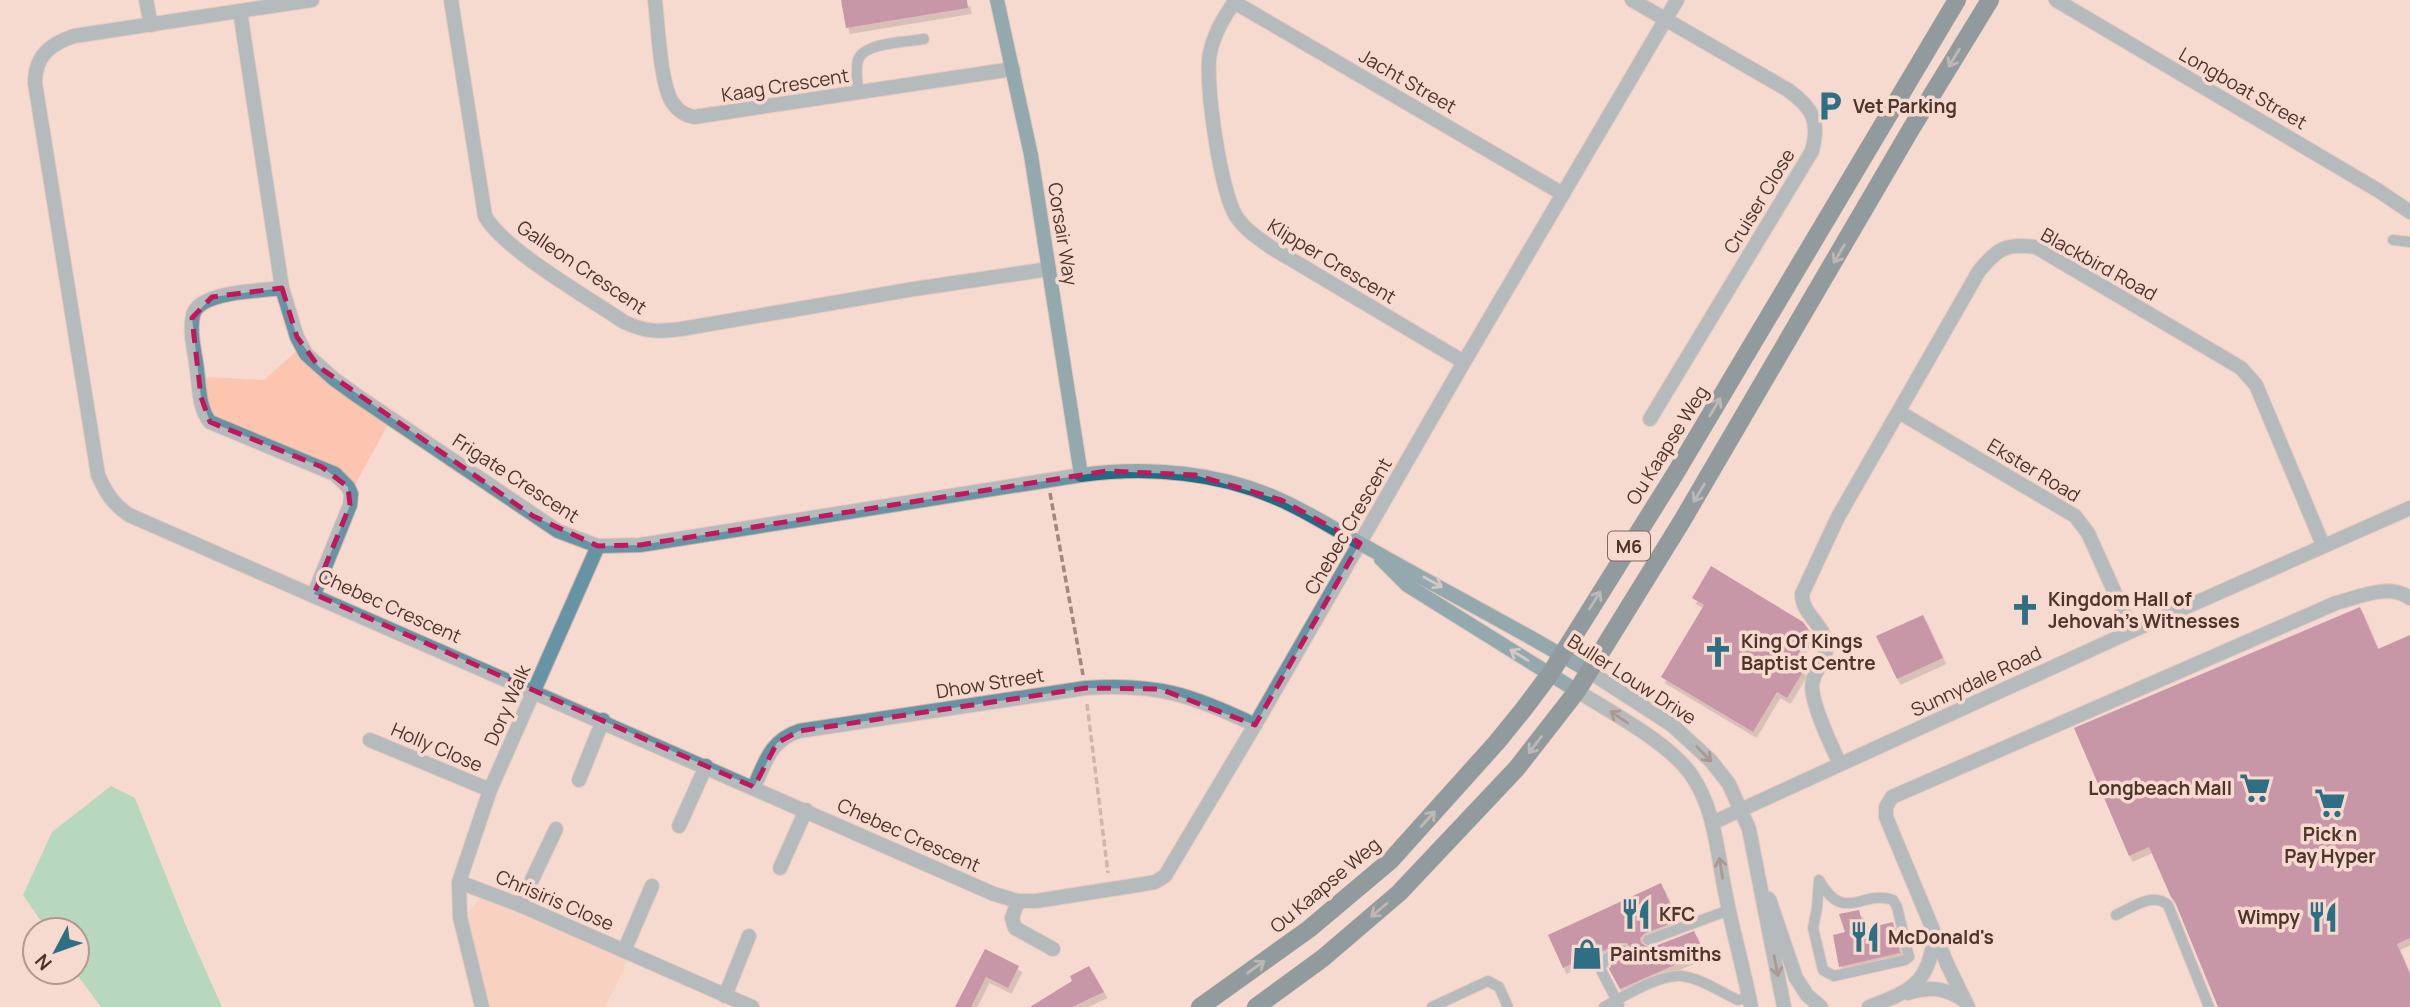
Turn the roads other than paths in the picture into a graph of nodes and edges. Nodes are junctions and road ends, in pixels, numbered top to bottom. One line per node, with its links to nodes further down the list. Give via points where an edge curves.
1 (146, 0): 14 (street)
2 (312, 0): 12 (street)
3 (451, 0): 22 (street, Galleon Crescent, via 485,216 514,247 624,322 658,332)
4 (655, 0): 17 (street, Kaag Crescent, via 666,87 684,115 702,117)
5 (997, 0): 16 (street, Corsair Way)
6 (1632, 0): 13 (street)
7 (1677, 0): 13 (street, Chebec Crescent)
8 (1957, 0): 35 (main road, Ou Kaapse Weg / M6, one-way to 8)
9 (1990, 0): 36 (main road, M6, one-way to 36)
10 (2056, 0): 19 (street, Longboat Street)
11 (1235, 1): 18 (street, Jacht Street); 24 (street, Klipper Crescent, via 1214,37 1208,75 1225,189 1235,215 1251,234 1272,248)
12 (240, 12): 14 (street); 23 (street, Frigate Crescent)
13 (1665, 19): 18 (street, Chebec Crescent); 26 (street, Cruiser Close, via 1802,100 1814,119 1816,135 1812,150)
14 (152, 25): 32 (street, Chebec Crescent, via 54,43 35,70 98,475 115,505 130,515)
15 (924, 39): 17 (lane, via 863,52 858,62)
16 (1013, 69): 17 (street, Kaag Crescent); 22 (street, Corsair Way)
17 (859, 93)
18 (1563, 194): 24 (street, Chebec Crescent)
19 (2410, 212)
20 (2393, 240): 21 (lane)
21 (2410, 242)
22 (1049, 269): 27 (street, Corsair Way)
23 (282, 288): 30 (street, Frigate Crescent, via 297,337 306,354 326,373 533,516); 32 (street, via 212,297 198,306 192,326 203,411 210,422 322,467 348,487 350,505)
24 (1464, 362): 31 (street, Chebec Crescent)
25 (1899, 412): 29 (street, Blackbird Road, via 1992,255 2010,246 2036,247 2250,376); 34 (street, Ekster Road, via 2076,516); 43 (street, Blackbird Road, via 1838,517 1802,594 1802,603 1826,640 1812,687)
26 (1650, 419)
27 (1081, 475): 30 (street, Frigate Crescent, via 640,545); 31 (street, Buller Louw Drive, via 1161,471 1233,484 1281,500)
28 (2410, 508): 29 (street, Sunnydale Road)
29 (2323, 545): 34 (street, Sunnydale Road)
30 (598, 546): 38 (street, Dory Walk)
31 (1366, 547): 35 (street, Buller Louw Drive, one-way to 35); 37 (street, Buller Louw Drive, one-way to 31, via 1407,585); 41 (street, Chebec Crescent)
32 (314, 594): 38 (street, Chebec Crescent)
33 (2410, 597): 62 (street, via 2394,591 2377,592 2336,603 1892,797 1886,817)
34 (2132, 631): 43 (street, Sunnydale Road)
35 (1562, 655): 36 (street, Buller Louw Drive); 37 (main road, Ou Kaapse Weg / M6)
36 (1590, 672): 39 (main road, M6); 49 (street, Buller Louw Drive, one-way to 49, via 1696,745 1729,784)
37 (1550, 674): 39 (street, Buller Louw Drive); 76 (main road, Ou Kaapse Weg / M6, one-way to 37, via 1309,929 1391,860 1497,743)
38 (535, 691): 40 (street, Chebec Crescent); 47 (street, Dory Walk)
39 (1577, 691): 50 (street, Buller Louw Drive, one-way to 39, via 1701,792 1674,756); 77 (main road, M6, one-way to 77, via 1517,768 1399,893)
40 (603, 720): 44 (street, Chebec Crescent); 45 (street)
41 (1255, 725): 46 (street, Dhow Street, via 1216,706 1160,689 1086,688 799,731 776,743); 58 (street, Chebec Crescent, via 1165,876 1144,884)
42 (370, 740): 47 (street, Holly Close)
43 (1840, 764): 49 (street, Sunnydale Road)
44 (706, 766): 46 (street, Chebec Crescent); 51 (street)
45 (579, 780)
46 (754, 787): 48 (street, Chebec Crescent)
47 (490, 790): 56 (street, Dory Walk)
48 (806, 810): 53 (street); 58 (street, Chebec Crescent)
49 (1742, 810): 50 (street, Sunnydale Road); 54 (street, Buller Louw Drive)
50 (1712, 823): 60 (street, Buller Louw Drive, one-way to 50)
51 (679, 826)
52 (556, 829): 59 (street)
53 (780, 868)
54 (1757, 869): 83 (street, Buller Louw Drive, one-way to 83); 84 (street, via 1796,978)
55 (1819, 880): 55 (lane, via 1832,898 1844,903 1893,900 1909,957 1834,976 1824,970 1812,928)
56 (458, 882): 59 (street, Chrisiris Close); 74 (street, via 460,917)
57 (652, 886): 67 (street)
58 (1018, 901): 65 (street, via 1012,918 1015,928)
59 (520, 905): 67 (street, Chrisiris Close)
60 (1729, 910): 64 (lane); 71 (street, Buller Louw Drive)
61 (2116, 915): 86 (lane, via 2151,899 2168,905)
62 (1935, 933): 69 (street, via 1931,961); 73 (street)
63 (749, 936): 70 (street)
64 (1648, 940)
65 (1053, 949)
66 (1623, 950): 72 (lane, via 1607,958 1600,968)
67 (624, 951): 70 (street, Chrisiris Close)
68 (1461, 994): 78 (lane); 79 (lane); 80 (lane, via 1492,982)
69 (1903, 994): 73 (street, via 1940,988); 85 (street)
70 (725, 996): 75 (street, Chrisiris Close)
71 (1746, 1001): 72 (lane, via 1679,976 1654,983); 82 (lane)
72 (1619, 1004): 81 (lane)
73 (1966, 1004)
74 (482, 1007)
75 (752, 1007)
76 (1200, 1007)
77 (1256, 1007)
78 (1433, 1007)
79 (1466, 1007)
80 (1508, 1007)
81 (1604, 1007)
82 (1727, 1007)
83 (1784, 1007)
84 (1821, 1007)
85 (1869, 1007)
86 (2209, 1007)

